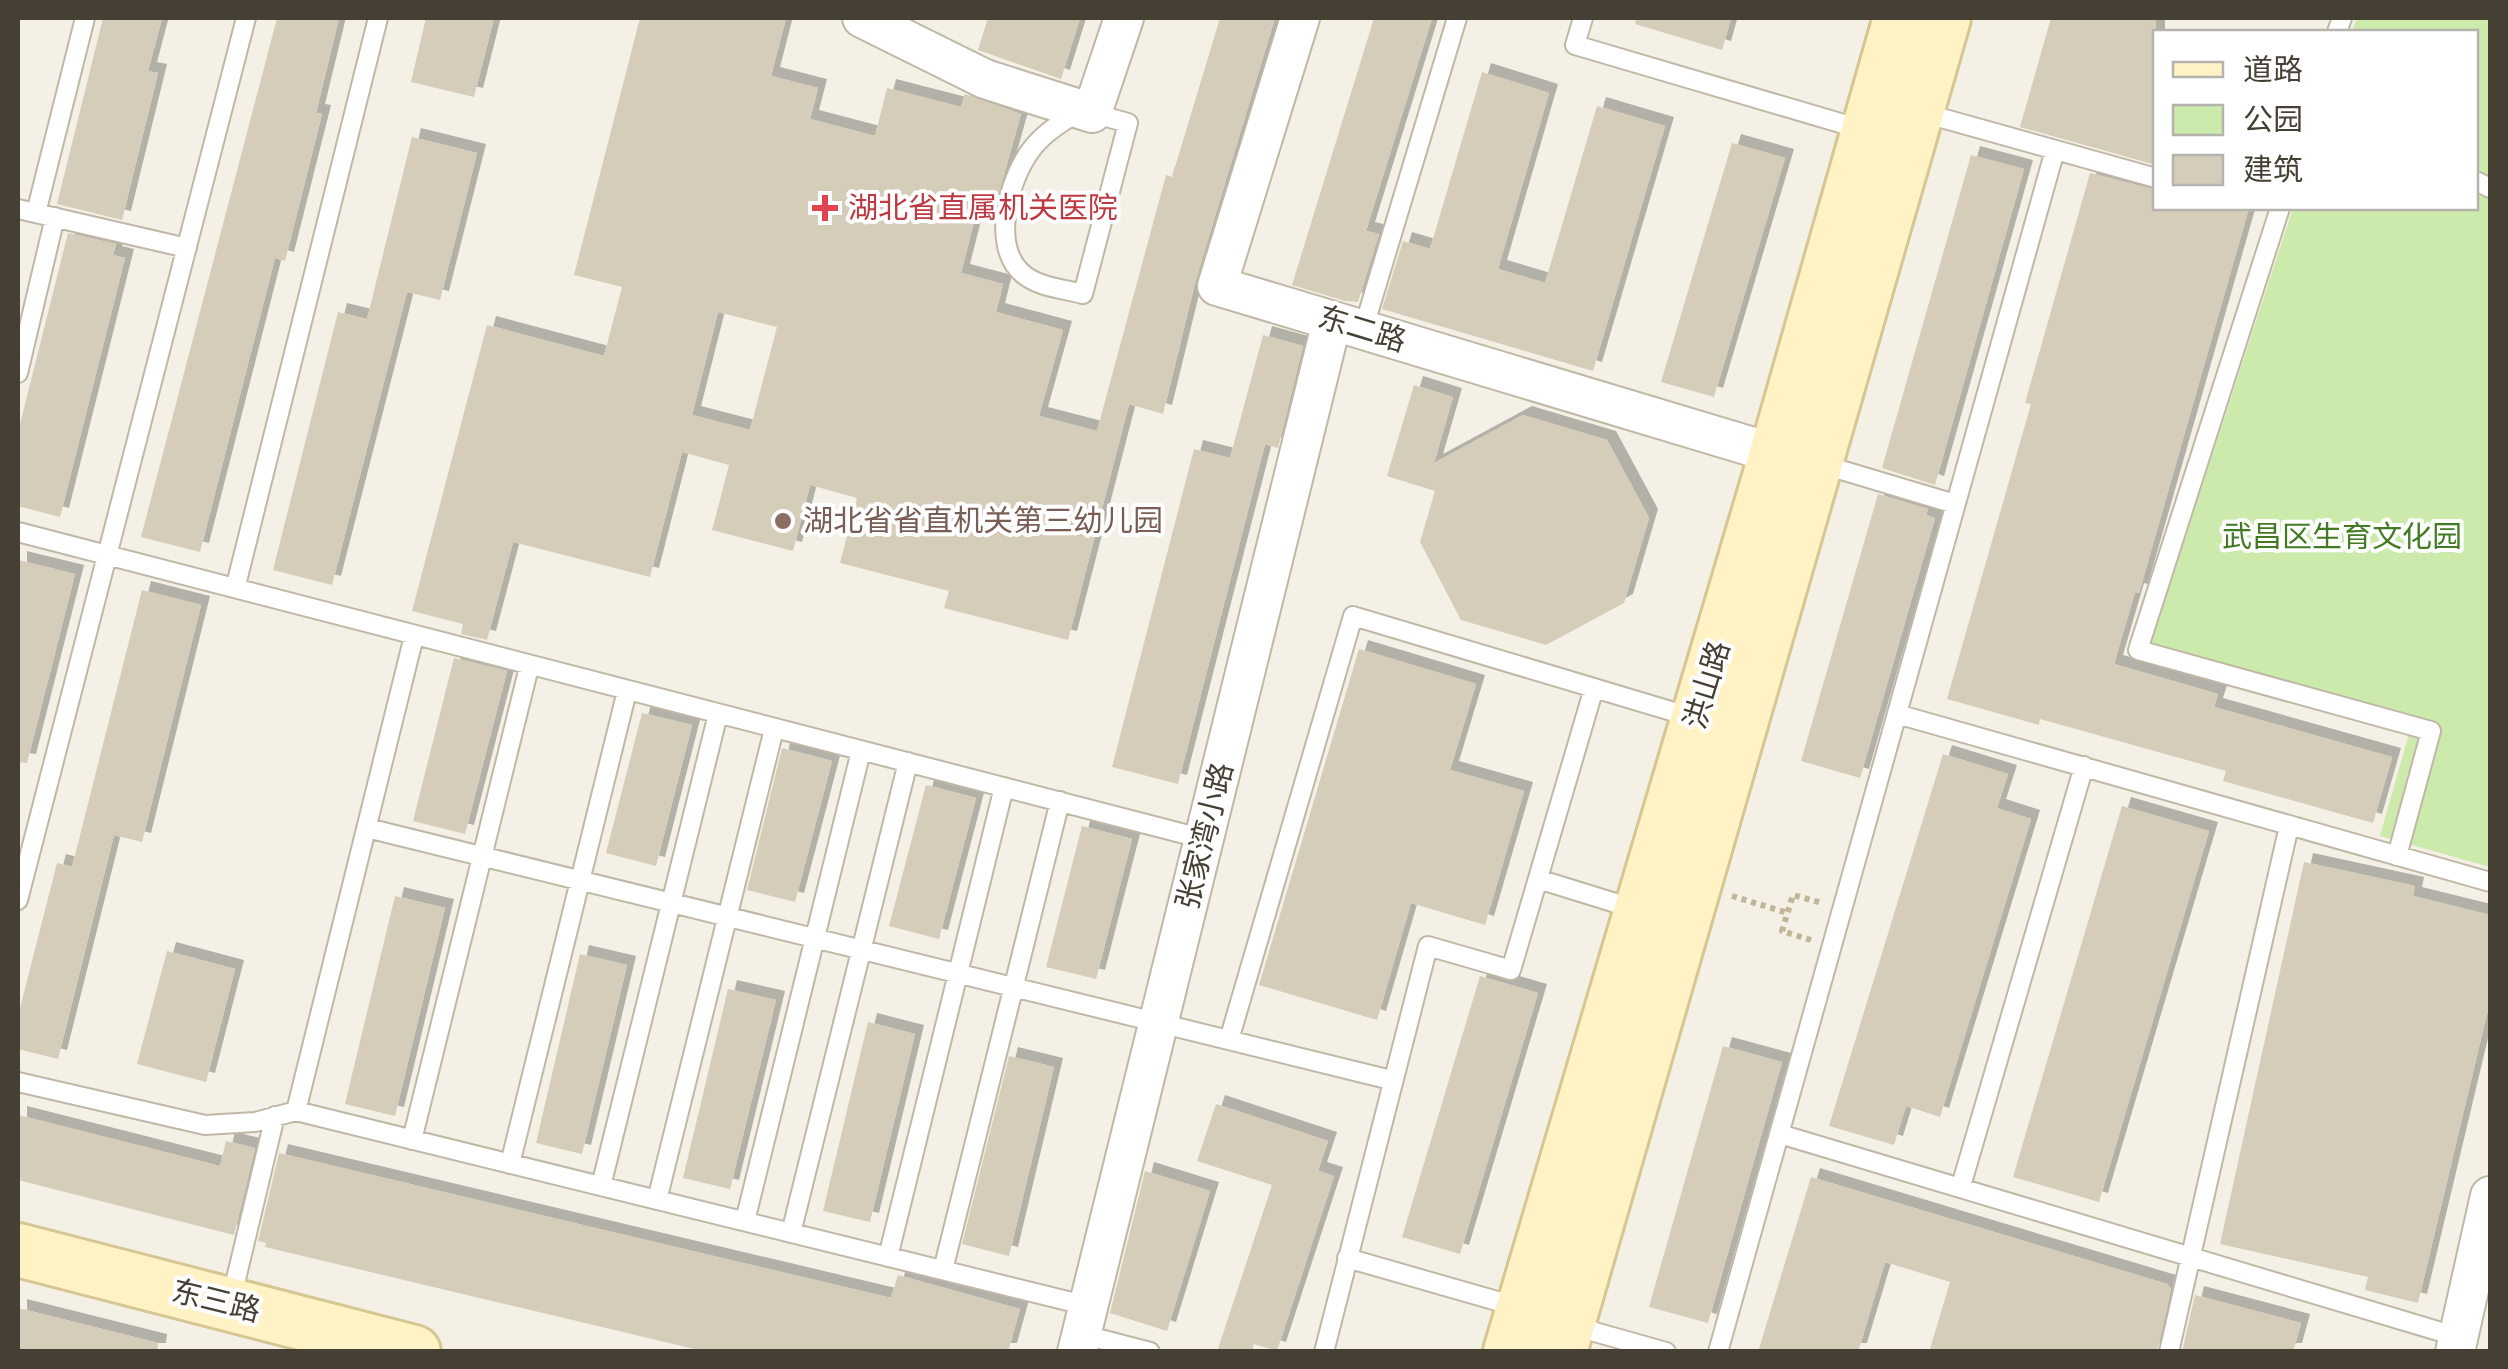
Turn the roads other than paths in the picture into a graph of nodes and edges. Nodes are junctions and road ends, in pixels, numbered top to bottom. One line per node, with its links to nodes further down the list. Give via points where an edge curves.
1 (86, 18): 17 (lane)
2 (246, 18): 18 (lane)
3 (378, 18): 25 (lane)
4 (862, 18): 11 (street, via 985,79)
5 (1124, 18): 11 (street)
6 (1300, 18): 19 (street, 东二路, via 1217,286)
7 (1456, 18): 19 (lane)
8 (1583, 18): 13 (lane, via 1575,45)
9 (1900, 18): 13 (main road, 洪山路)
10 (1944, 18): 12 (main road, 洪山路)
11 (1086, 112): 11 (lane, via 1045,134 1022,164 1006,236 1026,276 1083,294 1128,122)
12 (1917, 112): 14 (lane); 21 (main road, 洪山路)
13 (1868, 131): 21 (main road, 洪山路)
14 (2055, 150): 15 (lane); 22 (lane)
15 (2153, 177)
16 (2279, 210): 43 (lane, via 2138,650 2430,731)
17 (36, 213): 18 (lane); 20 (lane)
18 (186, 248): 24 (lane)
19 (1348, 325): 21 (street, 东二路); 41 (street, 张家湾小路)
20 (18, 373)
21 (1796, 458): 22 (lane); 32 (main road, 洪山路); 77 (main road, 洪山路, via 1695,885)
22 (1955, 504): 31 (lane)
23 (18, 532): 24 (lane)
24 (108, 554): 25 (lane); 47 (lane)
25 (236, 585): 26 (lane)
26 (414, 636): 27 (lane); 40 (lane)
27 (528, 667): 29 (lane); 42 (lane)
28 (1594, 688): 32 (lane); 44 (lane); 56 (lane, via 1354,616)
29 (627, 691): 30 (lane); 45 (lane)
30 (718, 714): 33 (lane); 48 (lane)
31 (1896, 714): 36 (lane); 61 (lane)
32 (1697, 718): 49 (main road, 洪山路)
33 (774, 729): 34 (lane); 50 (lane)
34 (861, 751): 35 (lane); 51 (lane)
35 (908, 762): 37 (lane); 52 (lane)
36 (2084, 766): 39 (lane); 65 (lane)
37 (1004, 787): 38 (lane); 53 (lane)
38 (1060, 801): 41 (lane); 54 (lane)
39 (2289, 826): 43 (lane); 71 (lane)
40 (366, 828): 42 (lane); 59 (lane)
41 (1204, 838): 55 (street, 张家湾小路)
42 (482, 856): 45 (lane); 62 (lane)
43 (2397, 856): 46 (lane)
44 (1538, 879): 49 (lane); 57 (lane, via 1511,970 1428,946)
45 (580, 880): 48 (lane); 63 (lane)
46 (2490, 882)
47 (18, 900)
48 (671, 903): 50 (lane); 64 (lane)
49 (1640, 910): 77 (main road, 洪山路)
50 (727, 917): 51 (lane); 67 (lane)
51 (815, 938): 52 (lane); 68 (lane)
52 (861, 950): 53 (lane); 69 (lane)
53 (958, 973): 54 (lane); 72 (lane)
54 (1014, 987): 55 (lane); 74 (lane)
55 (1158, 1023): 56 (lane); 76 (street, 张家湾小路)
56 (1229, 1040): 57 (lane)
57 (1392, 1080): 73 (lane)
58 (18, 1082): 60 (lane, via 206,1125)
59 (296, 1111): 60 (lane); 62 (lane)
60 (275, 1116): 75 (lane)
61 (1780, 1134): 65 (lane); 83 (lane)
62 (412, 1140): 63 (lane)
63 (510, 1164): 64 (lane)
64 (600, 1186): 67 (lane)
65 (1961, 1186): 71 (lane)
66 (2490, 1196): 78 (street)
67 (657, 1200): 68 (lane)
68 (744, 1222): 69 (lane)
69 (791, 1233): 72 (lane)
70 (18, 1250): 75 (main road, 东三路)
71 (2193, 1256): 78 (lane); 84 (lane)
72 (888, 1257): 74 (lane)
73 (1348, 1258): 77 (lane); 81 (lane)
74 (944, 1270): 76 (lane)
75 (230, 1304): 79 (main road, 东三路)
76 (1082, 1331): 80 (lane)
77 (1540, 1334): 82 (lane)
78 (2457, 1344)
79 (414, 1352)
80 (1150, 1352)
81 (1324, 1352)
82 (1666, 1352)
83 (1718, 1352)
84 (2168, 1352)

